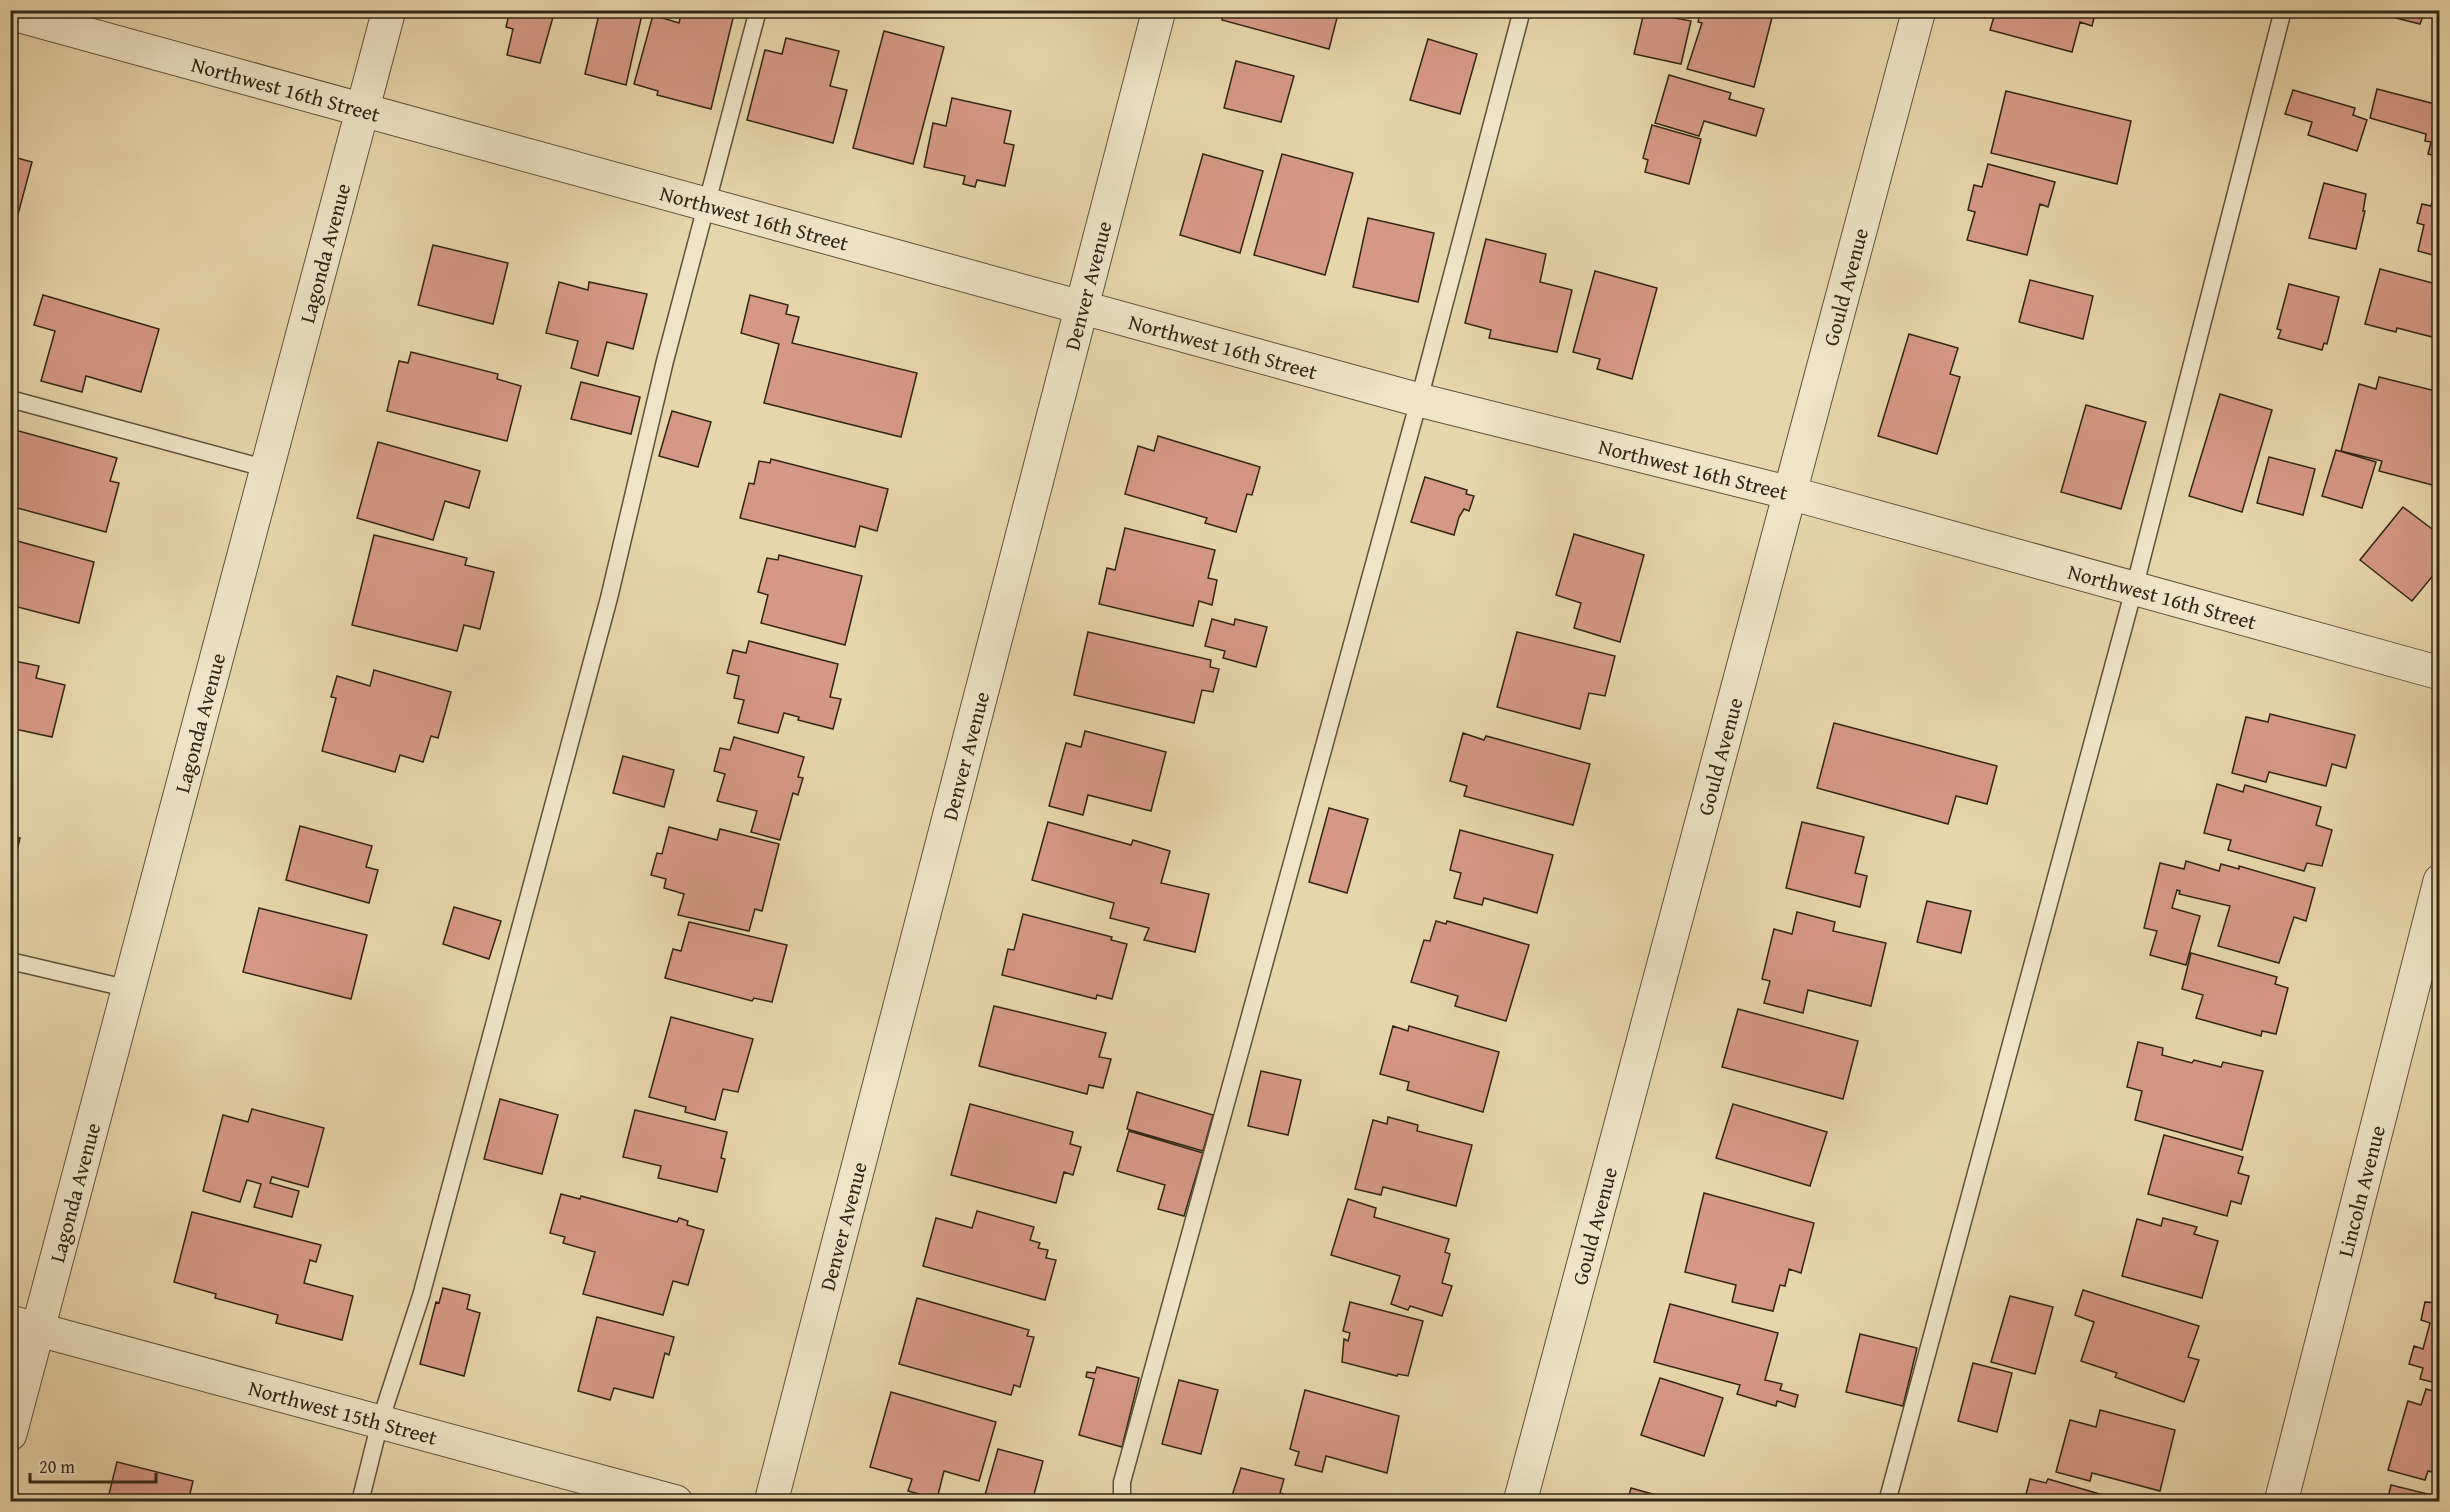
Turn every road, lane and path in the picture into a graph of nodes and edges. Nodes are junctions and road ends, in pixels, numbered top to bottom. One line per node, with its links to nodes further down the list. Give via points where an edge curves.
1 (389, 10): 8 (street, Lagonda Avenue)
2 (758, 10): 9 (lane)
3 (1158, 10): 10 (street, Denver Avenue)
4 (1522, 10): 12 (lane)
5 (1918, 10): 14 (street, Gould Avenue)
6 (2283, 10): 15 (lane)
7 (10, 13): 8 (street, Northwest 16th Street)
8 (363, 110): 9 (street, Northwest 16th Street); 13 (street, Lagonda Avenue)
9 (708, 204): 10 (street, Northwest 16th Street); 21 (lane, via 579,710 421,1296)
10 (1080, 306): 12 (street, Northwest 16th Street); 25 (street, Denver Avenue)
11 (10, 399): 13 (lane)
12 (1419, 400): 14 (street, Northwest 16th Street); 26 (lane, via 1122,1482)
13 (268, 469): 19 (street, Lagonda Avenue)
14 (1790, 494): 15 (street, Northwest 16th Street); 27 (street, Gould Avenue)
15 (2134, 589): 16 (street, Northwest 16th Street); 28 (lane)
16 (2439, 673)
17 (2439, 881): 29 (street, Lincoln Avenue)
18 (10, 961): 19 (lane)
19 (130, 989): 20 (street, Lagonda Avenue)
20 (25, 1326): 21 (street, Northwest 15th Street); 22 (street, Lagonda Avenue)
21 (380, 1422): 23 (lane); 24 (street, Northwest 15th Street)
22 (10, 1434)
23 (360, 1502)
24 (676, 1502)
25 (771, 1502)
26 (1122, 1502)
27 (1520, 1502)
28 (1887, 1502)
29 (2281, 1502)

